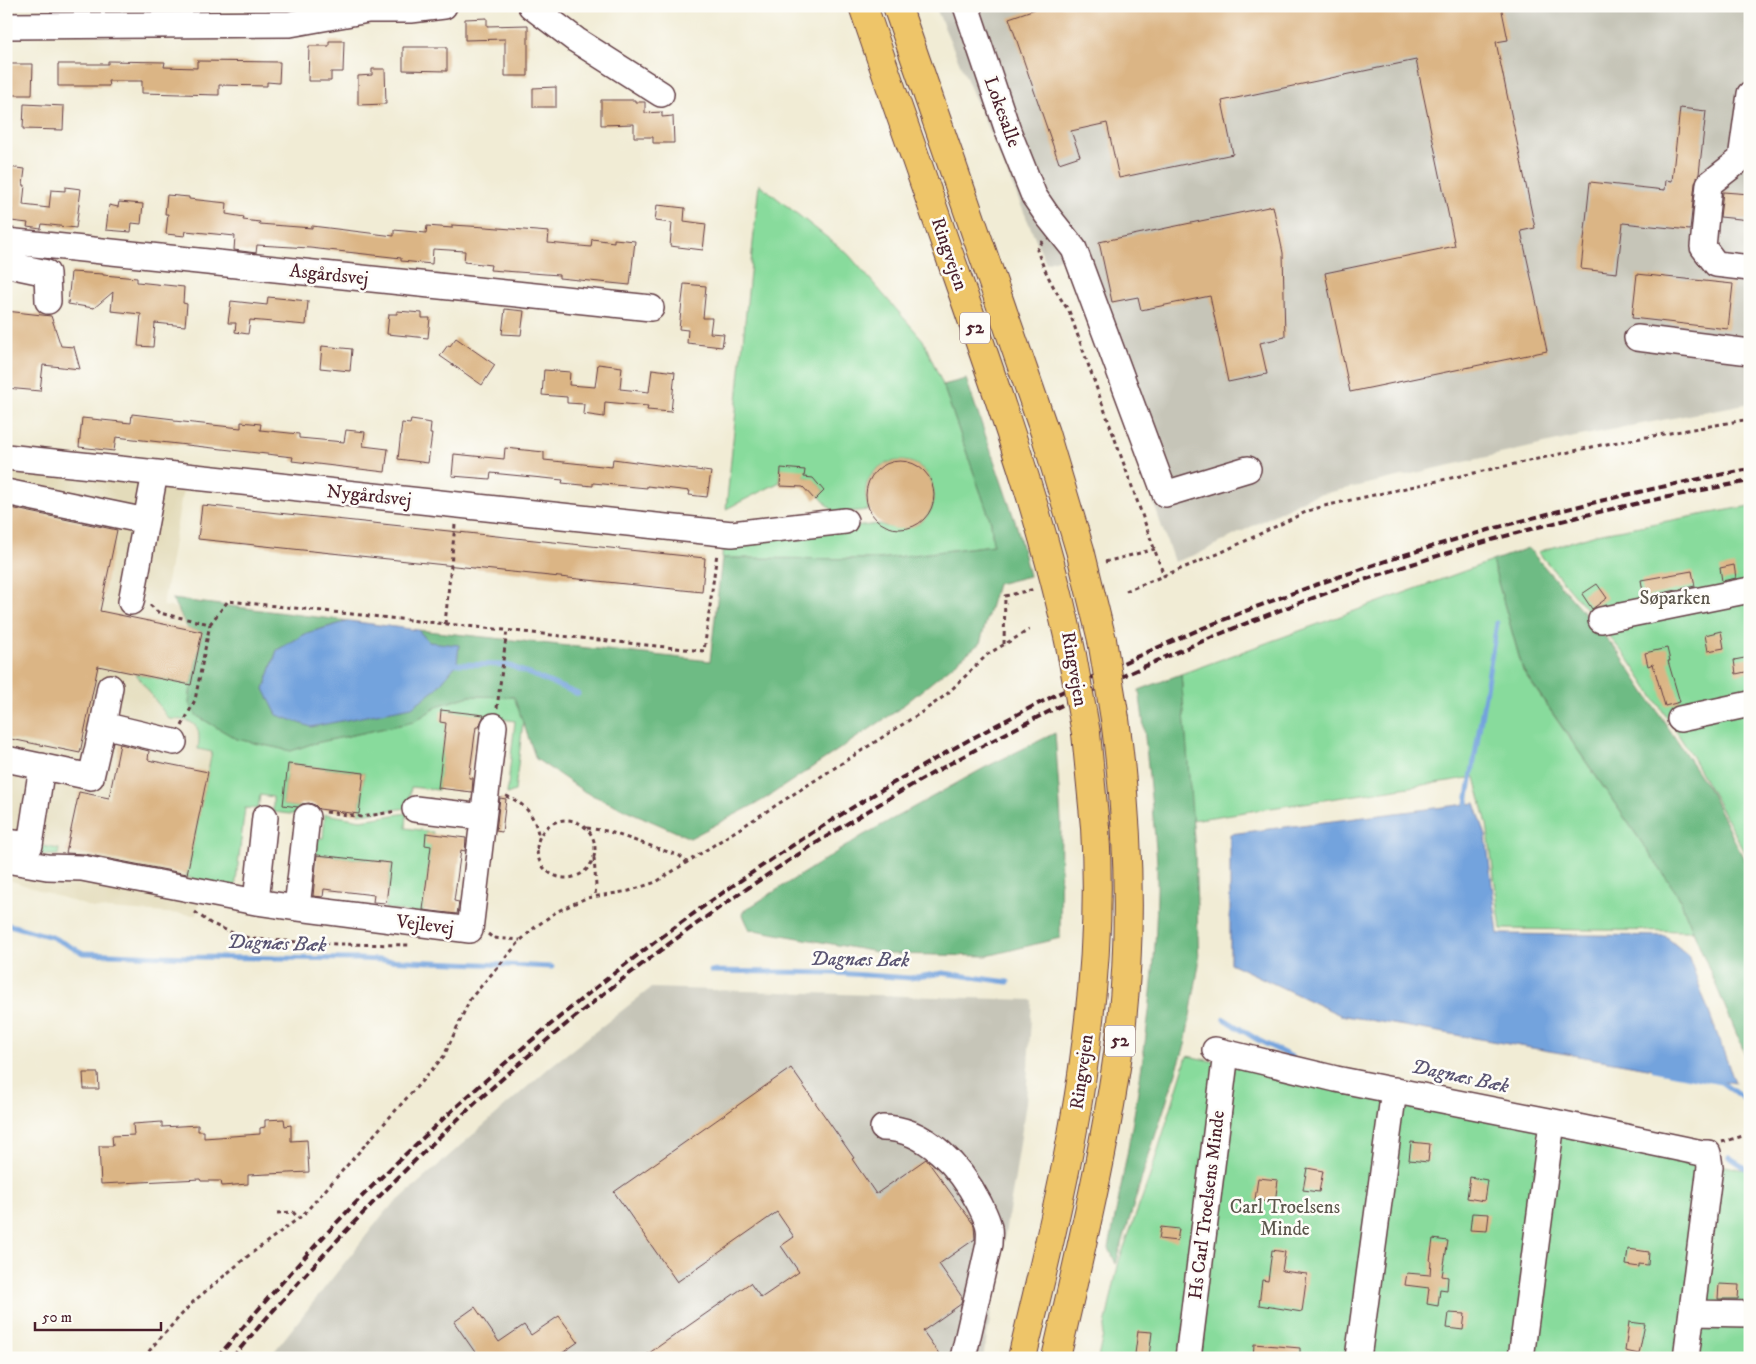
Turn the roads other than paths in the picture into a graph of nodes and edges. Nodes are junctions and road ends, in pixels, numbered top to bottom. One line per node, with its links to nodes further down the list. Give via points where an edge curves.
1 (444, 6): 6 (street, via 411,10)
2 (531, 6): 8 (street, via 576,40)
3 (863, 6): 47 (main road, Ringvejen / 52, bridge, via 1040,523 1061,599 1086,733 1095,829 1096,912 1088,1027 1060,1195)
4 (897, 6): 48 (main road, Ringvejen / 52, bridge, via 1045,433 1080,550 1102,640 1122,775 1128,919 1124,998 1113,1088)
5 (966, 6): 17 (street, Lokesalle, via 1008,131 1034,196 1074,249 1165,494)
6 (374, 8): 7 (street, via 290,24)
7 (6, 26)
8 (661, 94)
9 (1750, 94): 11 (street, via 1741,159 1709,184 1703,247 1716,264)
10 (8, 241): 12 (street, via 9,265 47,273); 13 (street, Asgårdsvej)
11 (1750, 268)
12 (48, 301)
13 (651, 308)
14 (1637, 338): 15 (street)
15 (1750, 352)
16 (6, 457): 18 (street, Nygårdsvej)
17 (1248, 469)
18 (155, 473): 20 (street); 21 (street, Nygårdsvej, via 725,534)
19 (6, 492): 20 (street)
20 (146, 521): 23 (street)
21 (846, 521)
22 (1750, 590): 24 (street)
23 (132, 596)
24 (1601, 620)
25 (110, 687): 28 (street)
26 (1750, 704): 27 (street)
27 (1680, 719)
28 (103, 725): 30 (street); 32 (street, via 92,777)
29 (494, 726): 33 (street, Vejlevej)
30 (174, 742)
31 (6, 758): 32 (street)
32 (42, 766): 37 (street, via 30,845)
33 (484, 806): 34 (street); 40 (street, Vejlevej, via 484,935)
34 (415, 809)
35 (266, 817): 39 (street)
36 (307, 817): 40 (street)
37 (6, 842)
38 (6, 860): 39 (street, Vejlevej, via 47,867 82,868)
39 (256, 902): 40 (street, Vejlevej)
40 (297, 908)
41 (1394, 1090): 42 (street); 49 (street, Hs Carl Troelsens Minde, via 1220,1052); 50 (street)
42 (1554, 1122): 44 (street, via 1708,1153 1710,1167); 51 (street)
43 (883, 1128): 46 (street, via 896,1128 912,1134 951,1163 970,1186 989,1227 989,1244)
44 (1692, 1313): 45 (street); 52 (street)
45 (1750, 1314)
46 (963, 1358)
47 (1022, 1358)
48 (1056, 1358)
49 (1188, 1358)
50 (1358, 1358)
51 (1521, 1358)
52 (1686, 1358)

